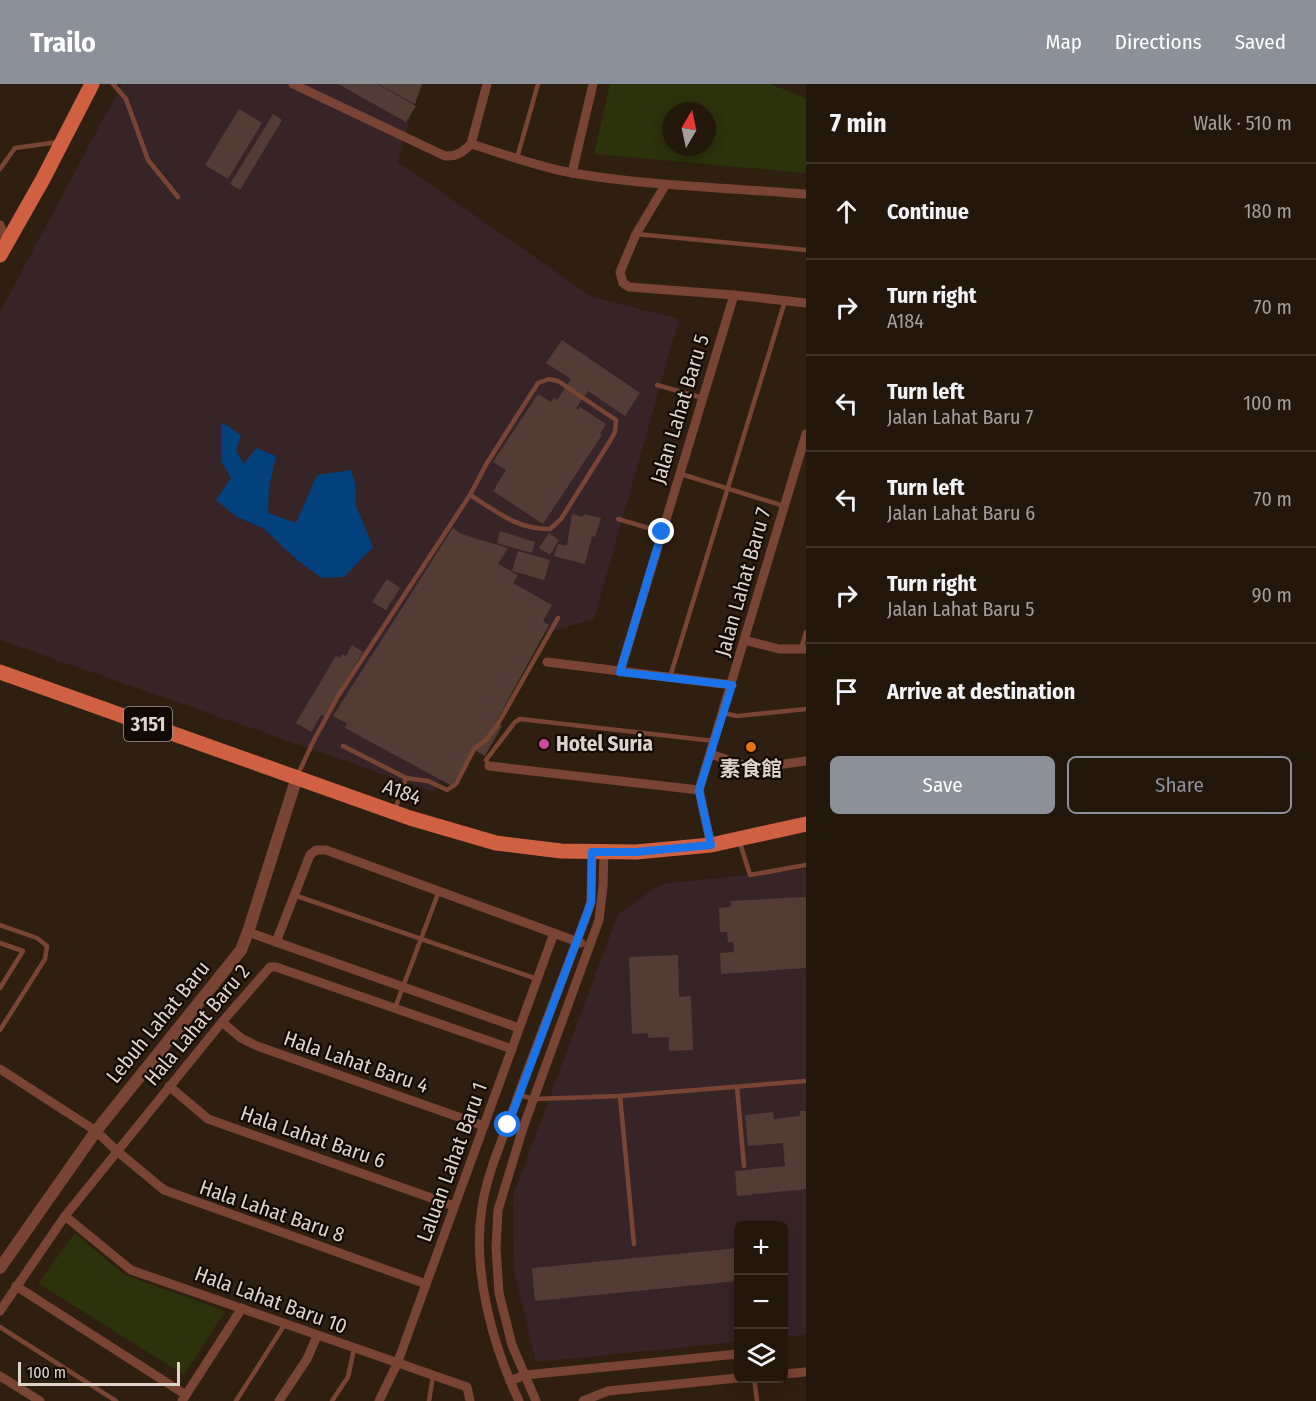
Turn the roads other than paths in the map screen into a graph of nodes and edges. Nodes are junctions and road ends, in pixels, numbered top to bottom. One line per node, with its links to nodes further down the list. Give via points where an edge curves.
1 (92, 84): 7 (main road)
2 (112, 84): 14 (lane, via 126,99 148,160)
3 (293, 84): 8 (street, via 445,156)
4 (487, 84): 8 (street)
5 (538, 84): 9 (lane)
6 (593, 84): 11 (street)
7 (61, 141): 10 (lane, via 15,148); 17 (main road)
8 (471, 144): 9 (street)
9 (517, 158): 11 (street)
10 (0, 169)
11 (572, 173): 12 (street)
12 (666, 184): 13 (street); 16 (street)
13 (806, 194)
14 (178, 197)
15 (0, 225): 17 (street)
16 (636, 234): 18 (lane); 19 (street, via 620,272 623,283)
17 (3, 248)
18 (806, 250)
19 (734, 295): 20 (street); 23 (street, Jalan Lahat Baru 5)
20 (785, 301): 21 (street); 26 (lane)
21 (806, 303)
22 (657, 385): 23 (lane)
23 (703, 398): 25 (street, Jalan Lahat Baru 5)
24 (806, 434): 28 (street, Jalan Lahat Baru 7)
25 (680, 473): 26 (lane); 30 (street, Jalan Lahat Baru 5)
26 (728, 489): 28 (lane); 38 (lane)
27 (470, 495): 27 (lane, via 520,525 550,529 561,519 610,441 616,420 558,381 538,383); 47 (lane, via 338,696)
28 (784, 506): 33 (street, Jalan Lahat Baru 7)
29 (618, 519): 30 (lane)
30 (662, 532): 37 (street, Jalan Lahat Baru 5)
31 (558, 618): 48 (lane, via 499,722 474,749 456,784 447,790 428,781)
32 (806, 632): 34 (lane)
33 (744, 640): 34 (street, via 779,649); 39 (street, Jalan Lahat Baru 7)
34 (803, 649)
35 (547, 662): 37 (street)
36 (0, 672): 47 (main road, A184 / 3151)
37 (620, 672): 38 (street)
38 (670, 677): 39 (street)
39 (732, 685): 41 (street, Jalan Lahat Baru 7)
40 (806, 709): 41 (lane, via 737,716)
41 (723, 713): 42 (street, Jalan Lahat Baru 7)
42 (714, 741): 44 (street, Jalan Lahat Baru 7); 46 (lane, via 520,719 490,753 486,760)
43 (343, 746): 48 (lane)
44 (710, 754): 45 (street, via 763,767); 49 (street, Jalan Lahat Baru 7)
45 (806, 761)
46 (489, 766): 49 (street)
47 (297, 777): 50 (main road, A184 / 3151); 59 (street, Lebuh Lahat Baru)
48 (406, 778): 50 (lane)
49 (699, 790): 53 (street, Jalan Lahat Baru 7)
50 (394, 812): 54 (main road, A184 / 3151, via 496,843)
51 (806, 824): 52 (main road, A184 / 3151)
52 (739, 839): 53 (main road, A184 / 3151); 55 (lane, via 750,875)
53 (711, 845): 54 (main road, A184 / 3151)
54 (598, 852): 62 (street, via 591,902); 65 (street, via 601,905)
55 (806, 866)
56 (439, 891): 57 (street, via 326,850 316,850 310,855); 60 (street); 61 (lane)
57 (294, 895): 61 (lane); 63 (street)
58 (0, 925): 71 (lane, via 37,938 46,946 45,959)
59 (249, 932): 63 (street, Hala Lahat Baru 2); 84 (street, Lebuh Lahat Baru, via 241,950)
60 (554, 933): 62 (street); 66 (street, Laluan Lahat Baru 1)
61 (421, 939): 66 (lane); 67 (lane)
62 (577, 941): 65 (street); 80 (street)
63 (276, 942): 67 (street, Hala Lahat Baru 2)
64 (0, 943): 68 (lane, via 22,951)
65 (589, 946): 82 (street)
66 (537, 979): 73 (street, Laluan Lahat Baru 1)
67 (402, 987): 69 (lane); 73 (street, Hala Lahat Baru 2)
68 (0, 988)
69 (395, 1008): 72 (street, Hala Lahat Baru 2, via 270,967); 75 (street, Hala Lahat Baru 2)
70 (0, 1018): 71 (lane)
71 (5, 1022): 74 (lane)
72 (222, 1022): 78 (street, Hala Lahat Baru 2); 83 (street, Hala Lahat Baru 4, via 257,1046)
73 (519, 1028): 75 (street, Laluan Lahat Baru 1)
74 (0, 1030)
75 (512, 1049): 83 (street, Laluan Lahat Baru 1)
76 (0, 1069): 84 (street, Hala Lahat Baru 8)
77 (806, 1081): 79 (lane)
78 (169, 1086): 85 (street, Hala Lahat Baru 2); 87 (street, Hala Lahat Baru 6, via 208,1119)
79 (737, 1087): 81 (lane); 86 (lane)
80 (519, 1095): 82 (lane); 107 (street, via 487,1186 480,1246 494,1336)
81 (620, 1096): 82 (lane); 89 (lane)
82 (534, 1099): 103 (street, via 503,1189 496,1248 499,1293 512,1345)
83 (484, 1126): 87 (street, Laluan Lahat Baru 1)
84 (96, 1131): 85 (street, Hala Lahat Baru 8); 90 (street, Lebuh Lahat Baru)
85 (117, 1151): 88 (street, Hala Lahat Baru 2); 91 (street, Hala Lahat Baru 8, via 172,1194)
86 (744, 1166)
87 (454, 1206): 91 (street, Laluan Lahat Baru 1)
88 (65, 1216): 92 (street, Hala Lahat Baru 2); 93 (street, Hala Lahat Baru 10, via 131,1270)
89 (634, 1244)
90 (0, 1268)
91 (426, 1284): 100 (street, Laluan Lahat Baru 1)
92 (16, 1286): 94 (street, Hala Lahat Baru 2); 109 (street)
93 (242, 1308): 95 (street, Hala Lahat Baru 10); 109 (street)
94 (0, 1311)
95 (285, 1324): 97 (street, Hala Lahat Baru 10); 112 (lane)
96 (0, 1327): 111 (lane)
97 (317, 1336): 98 (street, Hala Lahat Baru 10); 113 (street)
98 (354, 1349): 100 (street, Hala Lahat Baru 10); 114 (lane, via 348,1377)
99 (734, 1354): 103 (street)
100 (397, 1364): 105 (street, Hala Lahat Baru 10); 115 (street, Laluan Lahat Baru 1)
101 (806, 1372): 102 (street)
102 (788, 1374)
103 (525, 1375): 107 (street); 119 (street)
104 (0, 1376): 110 (street)
105 (433, 1376): 116 (lane); 117 (street, Hala Lahat Baru 10, via 467,1387)
106 (734, 1378): 120 (street, via 608,1391)
107 (510, 1381): 118 (street)
108 (755, 1383): 121 (lane)
109 (184, 1398)
110 (40, 1401)
111 (116, 1401)
112 (236, 1401)
113 (279, 1401)
114 (333, 1401)
115 (379, 1401)
116 (429, 1401)
117 (470, 1401)
118 (519, 1401)
119 (536, 1401)
120 (583, 1401)
121 (757, 1401)

